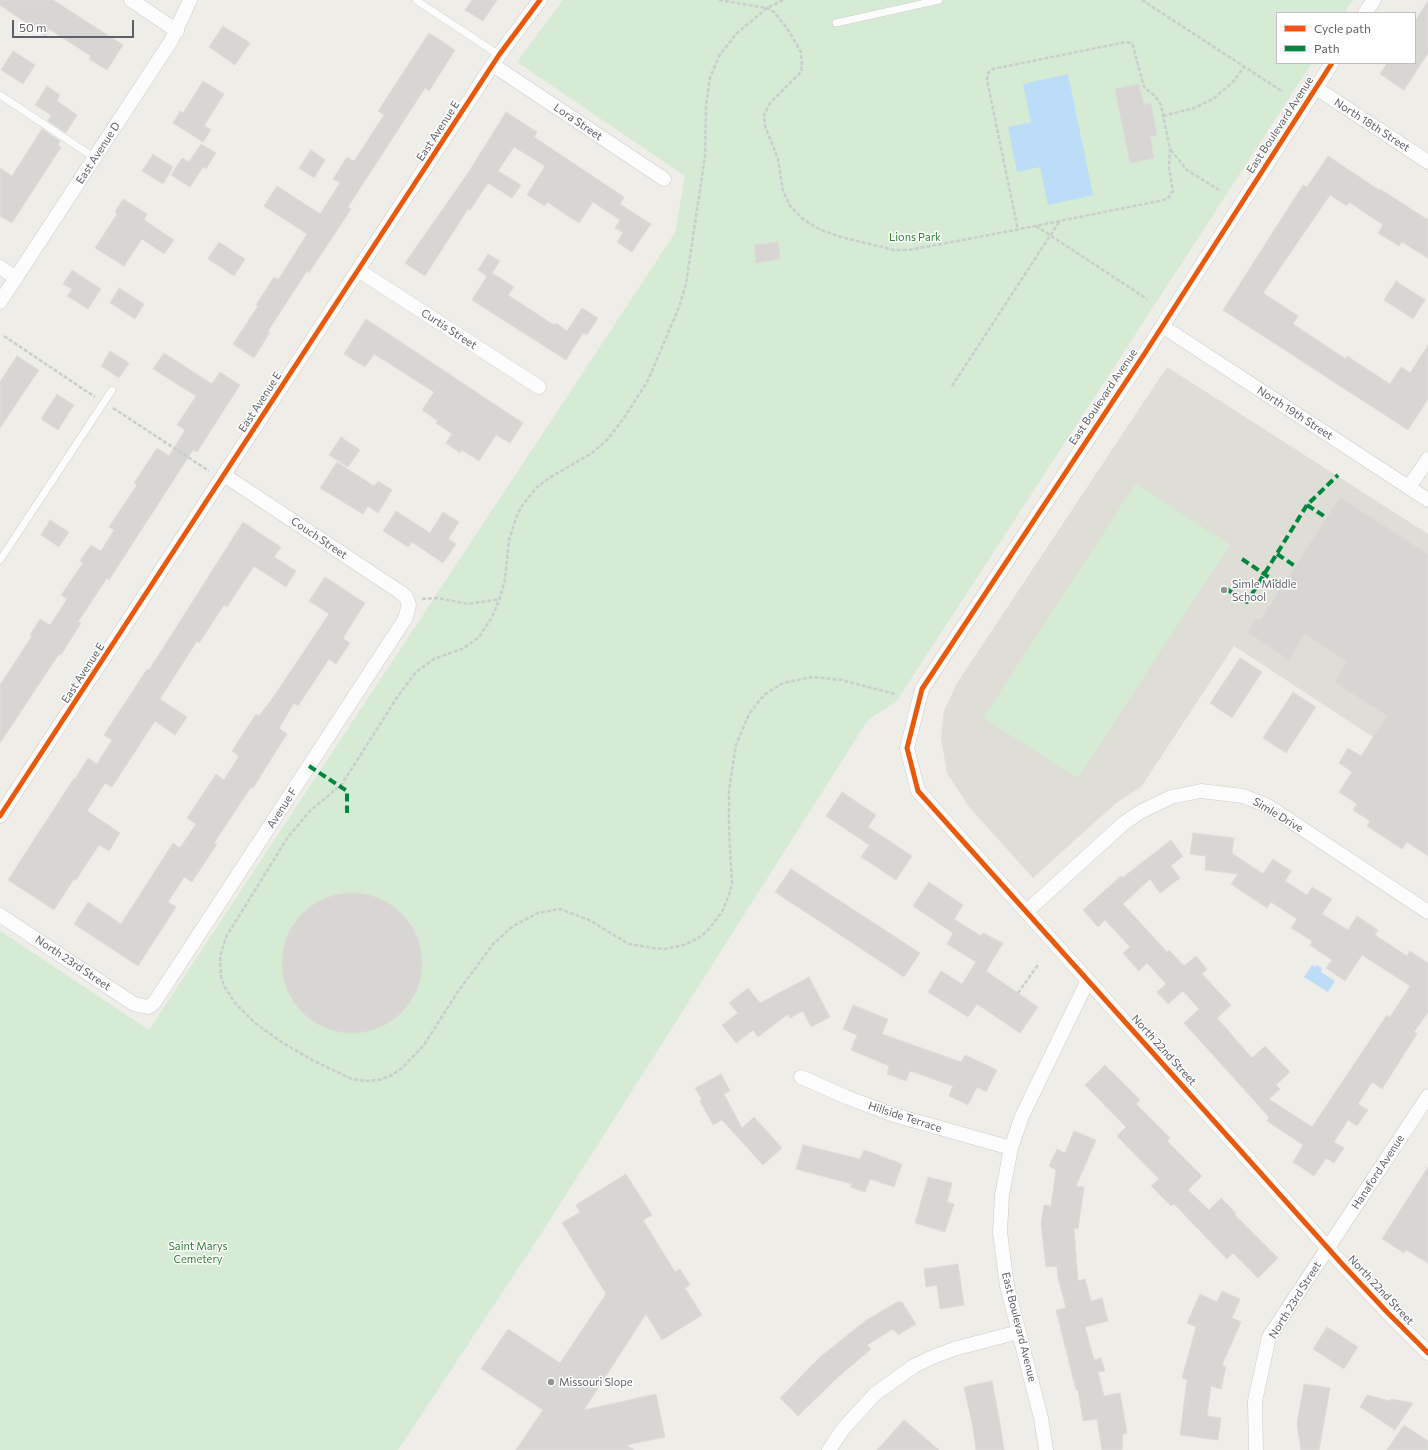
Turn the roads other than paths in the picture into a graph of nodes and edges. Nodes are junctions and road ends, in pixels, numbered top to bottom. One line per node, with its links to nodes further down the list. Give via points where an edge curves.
1 (131, 0): 9 (street)
2 (190, 0): 9 (street, East Avenue D)
3 (416, 0): 10 (lane)
4 (540, 0): 10 (street, East Avenue E)
5 (939, 0): 8 (lane)
6 (1374, 0): 7 (street)
7 (1366, 12)
8 (836, 23)
9 (177, 31): 14 (street, East Avenue D)
10 (496, 60): 16 (street, Lora Street); 18 (street, East Avenue E)
11 (1331, 64): 12 (street, East Boulevard Avenue)
12 (1316, 88): 15 (street, North 18th Street); 21 (street, East Boulevard Avenue)
13 (0, 95): 14 (lane)
14 (95, 158): 19 (street, East Avenue D)
15 (1428, 162)
16 (664, 179)
17 (0, 267): 19 (street)
18 (358, 270): 22 (street, Curtis Street); 25 (street, East Avenue E)
19 (16, 278): 20 (street, East Avenue D)
20 (0, 302)
21 (1162, 326): 26 (street, North 19th Street); 30 (street, East Boulevard Avenue, via 922,689)
22 (539, 387)
23 (112, 390): 28 (lane)
24 (1428, 459): 26 (street)
25 (224, 475): 29 (street, Couch Street, via 400,592 406,597); 31 (street, East Avenue E)
26 (1410, 487): 27 (street, North 19th Street)
27 (1428, 500)
28 (0, 560)
29 (409, 605): 36 (street, Avenue F, via 405,619 158,998)
30 (907, 748): 32 (street, North 22nd Street, via 918,791)
31 (0, 816)
32 (1027, 911): 33 (street, Simle Drive, via 1124,823 1171,797 1201,791 1242,796 1268,806); 35 (street, North 22nd Street)
33 (1428, 912)
34 (0, 915): 36 (street, North 23rd Street, via 134,1004)
35 (1088, 980): 39 (street, East Boulevard Avenue, via 1030,1099); 40 (street, North 22nd Street)
36 (148, 1008)
37 (801, 1077): 39 (street, Hillside Terrace, via 894,1115)
38 (1428, 1096): 40 (street, Hanaford Avenue)
39 (1012, 1148): 41 (street, East Boulevard Avenue, via 1002,1195 1000,1232 1007,1286)
40 (1328, 1247): 42 (street, North 22nd Street); 45 (street, North 23rd Street, via 1269,1337 1255,1401)
41 (1019, 1332): 43 (street, via 957,1348 914,1366 875,1394 843,1429); 44 (street, East Boulevard Avenue, via 1041,1418)
42 (1428, 1353)
43 (829, 1450)
44 (1046, 1450)
45 (1256, 1450)

